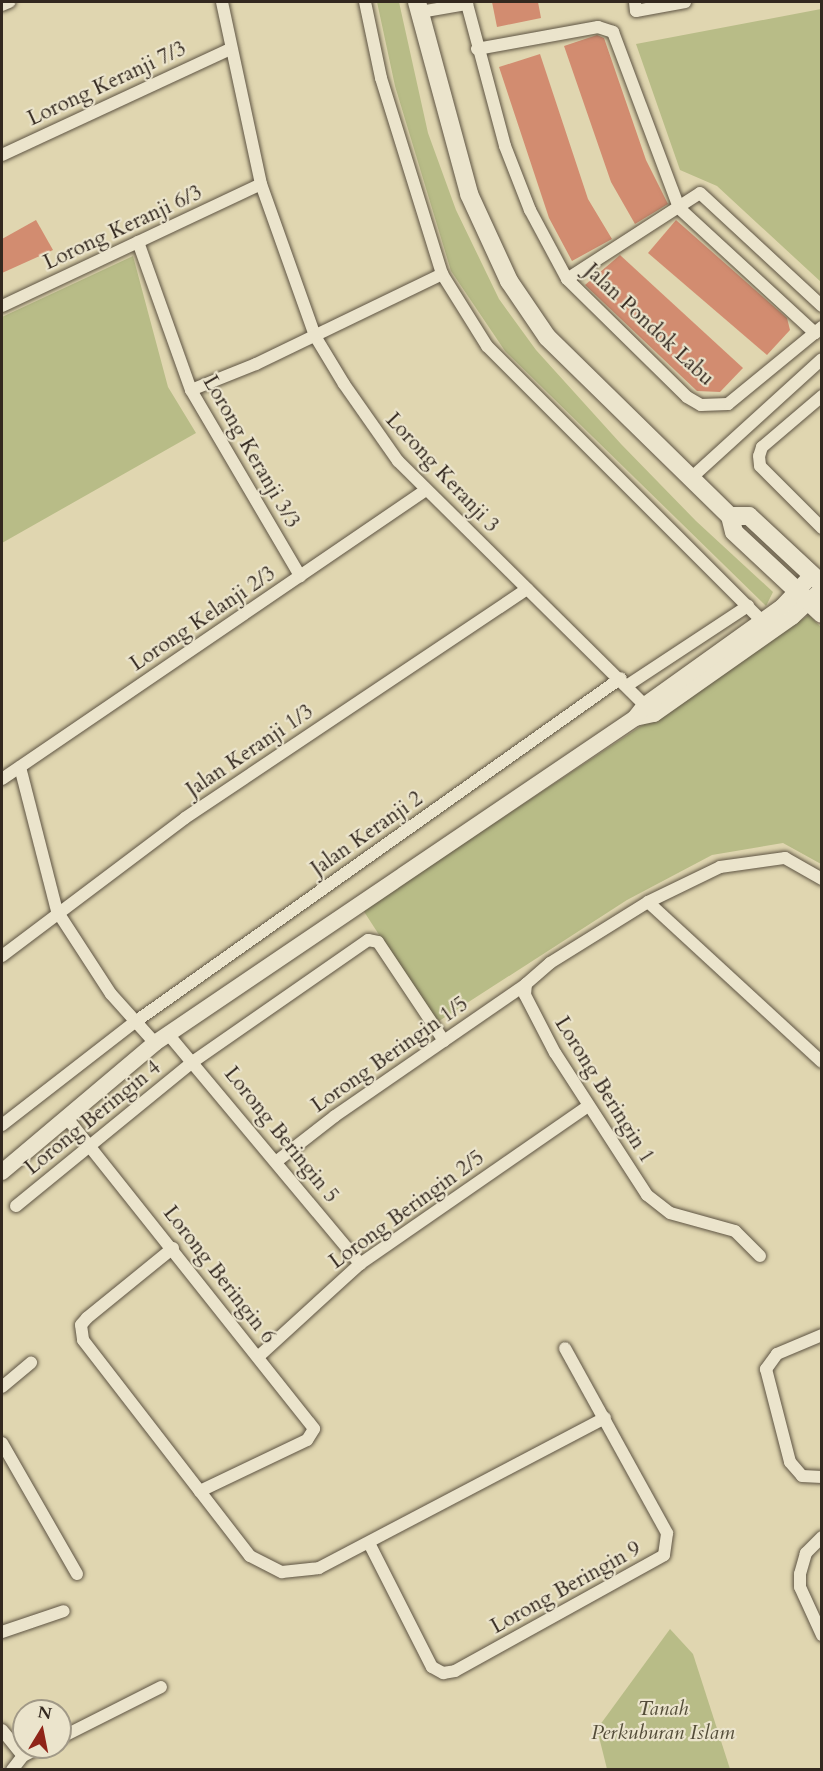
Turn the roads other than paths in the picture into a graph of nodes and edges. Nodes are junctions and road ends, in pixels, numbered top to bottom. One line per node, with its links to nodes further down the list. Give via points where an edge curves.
1 (9, 2): 7 (street)
2 (222, 2): 9 (street, Lorong Keranji 3)
3 (365, 2): 15 (street, via 381,78)
4 (634, 2): 6 (street, via 636,11)
5 (685, 2): 6 (street)
6 (662, 4)
7 (2, 5)
8 (418, 7): 10 (street, Jalan Pondok Labu, via 467,4); 24 (main road, via 470,194 509,281 547,337)
9 (230, 49): 11 (street, Lorong Keranji 7/3); 12 (street, Lorong Keranji 3)
10 (477, 49): 13 (street, via 598,27 613,32); 16 (street, Jalan Pondok Labu, via 530,210)
11 (2, 155)
12 (261, 184): 14 (street, Lorong Keranji 6/3); 20 (street, Lorong Keranji 3)
13 (679, 208): 16 (street); 18 (street, via 699,193); 19 (street)
14 (138, 242): 17 (street, Lorong Keranji 6/3); 22 (street, Lorong Keranji 3/3)
15 (442, 274): 20 (street, via 375,303); 30 (street, via 501,364)
16 (567, 279): 19 (street, Jalan Pondok Labu, via 687,397 701,405 728,404)
17 (2, 306)
18 (822, 306)
19 (818, 330)
20 (315, 336): 22 (street); 25 (street, Lorong Keranji 3, via 367,422)
21 (822, 359): 24 (street)
22 (191, 390): 27 (street, Lorong Keranji 3/3)
23 (822, 396): 26 (street, via 762,447 760,466)
24 (690, 479): 29 (main road, via 730,516 749,516)
25 (426, 490): 27 (street, Lorong Kelanji 2/3); 28 (street, Lorong Keranji 3)
26 (822, 528)
27 (300, 576): 34 (street, Lorong Kelanji 2/3)
28 (527, 589): 32 (street, Lorong Keranji 3); 38 (street, Jalan Keranji 1/3, via 185,818)
29 (814, 593): 31 (street); 33 (street)
30 (748, 606): 31 (street); 32 (street, Jalan Keranji 2)
31 (762, 621): 33 (street)
32 (624, 681): 33 (street, Lorong Keranji 3); 41 (street, Jalan Keranji 2)
33 (645, 712): 42 (street)
34 (20, 767): 35 (street, Lorong Kelanji 2/3); 38 (street)
35 (2, 779)
36 (822, 879): 37 (street, Lorong Beringin 1/5, via 802,865 775,858 720,867)
37 (648, 902): 40 (street, Lorong Beringin 1/5, via 550,963); 45 (street)
38 (57, 911): 39 (street, Jalan Keranji 1/3); 41 (street, Lorong Beringin 5)
39 (2, 956)
40 (526, 984): 43 (street, Lorong Beringin 1/5); 46 (street, Lorong Beringin 1, via 529,1004)
41 (135, 1022): 42 (street, Lorong Beringin 5); 48 (street, Jalan Keranji 2)
42 (162, 1038): 44 (street, Lorong Beringin 5); 47 (street)
43 (444, 1041): 44 (street, Lorong Beringin 4, via 373,938); 50 (street, Lorong Beringin 1/5)
44 (194, 1061): 49 (street, Lorong Beringin 4); 50 (street, Lorong Beringin 5)
45 (822, 1062)
46 (588, 1106): 54 (street, Lorong Beringin 1, via 646,1195 670,1213 735,1231); 55 (street, Lorong Beringin 2/5)
47 (67, 1118): 49 (street, Lorong Beringin 6); 51 (street)
48 (2, 1125)
49 (93, 1145): 52 (street, Lorong Beringin 4); 53 (street, Lorong Beringin 6)
50 (277, 1161): 55 (street, Lorong Beringin 5)
51 (2, 1172)
52 (15, 1206)
53 (173, 1248): 58 (street, Lorong Beringin 6); 64 (street, via 87,1318 81,1330 86,1347)
54 (760, 1256)
55 (360, 1264): 58 (street, Lorong Beringin 2/5)
56 (822, 1335): 63 (street, via 777,1354 766,1369 790,1462 802,1476)
57 (565, 1348): 61 (street, Lorong Beringin 9)
58 (258, 1357): 64 (street, Lorong Beringin 6, via 314,1429 307,1440)
59 (32, 1363): 60 (street)
60 (2, 1387)
61 (605, 1418): 66 (street); 66 (street, Lorong Beringin 9, via 667,1533 664,1555 455,1671 443,1673 432,1666)
62 (2, 1443): 67 (street)
63 (822, 1477)
64 (200, 1491): 66 (street, via 250,1556 282,1572 319,1568)
65 (821, 1537): 70 (street, via 806,1553 800,1587)
66 (369, 1543)
67 (76, 1574)
68 (64, 1611): 69 (street)
69 (2, 1632)
70 (822, 1635)
71 (161, 1688): 73 (street)
72 (2, 1730): 74 (street)
73 (72, 1732)
74 (12, 1742)

